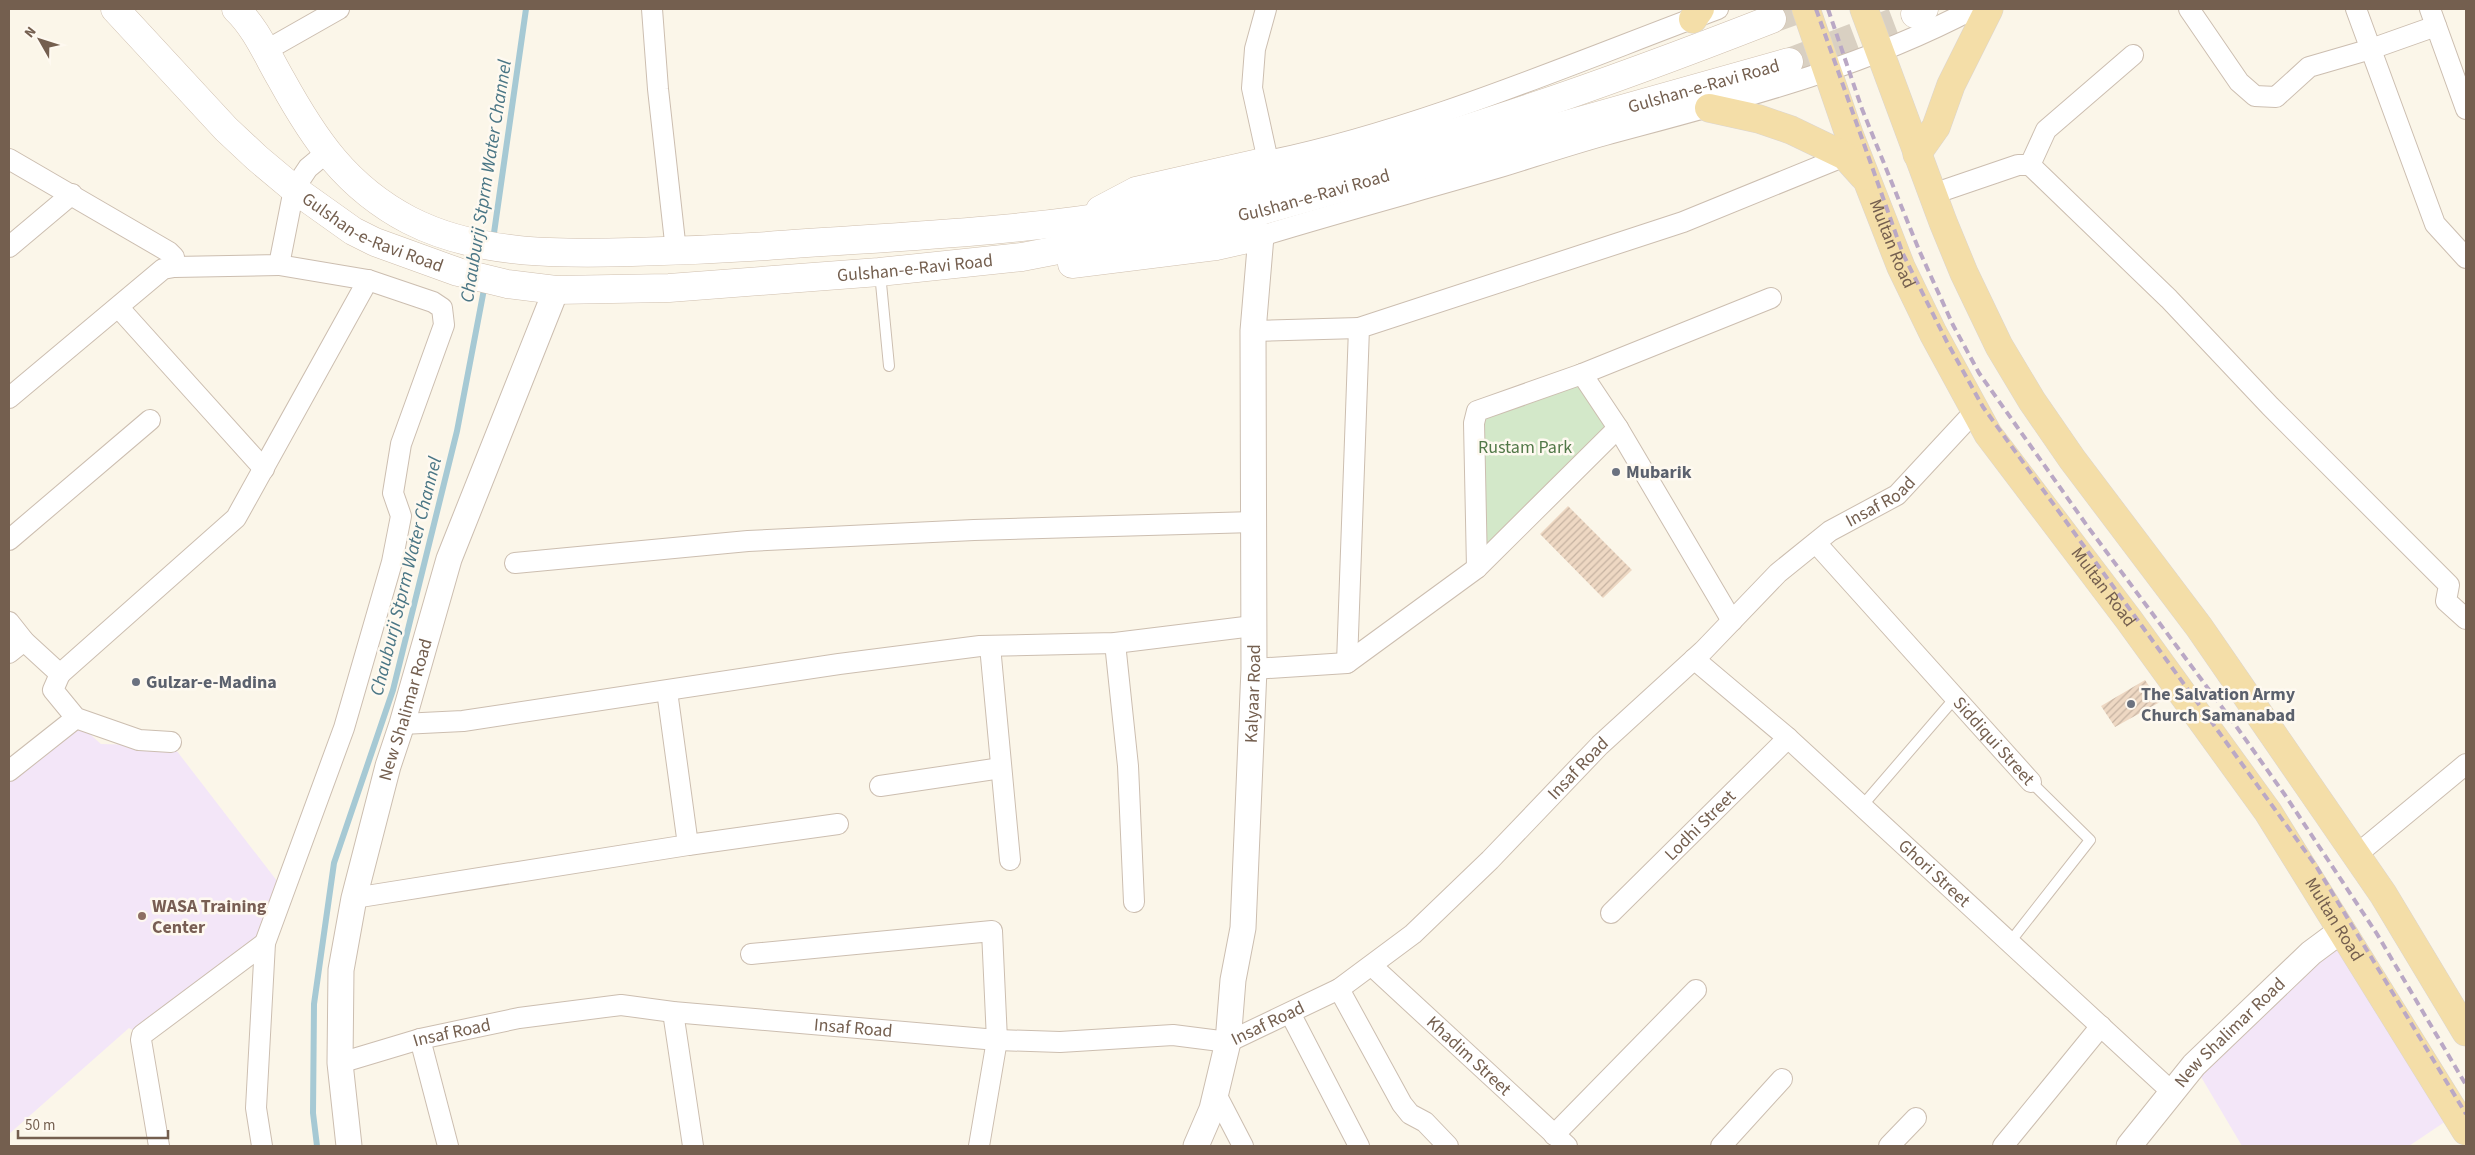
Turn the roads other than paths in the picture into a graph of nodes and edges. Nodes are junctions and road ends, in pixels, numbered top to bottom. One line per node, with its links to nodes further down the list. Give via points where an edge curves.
1 (115, 9): 30 (main road, Gulshan-e-Ravi Road, via 226,128)
2 (236, 9): 16 (main road, Gulshan-e-Ravi Road)
3 (339, 9): 16 (street)
4 (652, 9): 37 (street)
5 (1266, 9): 27 (street, via 1255,49 1252,88)
6 (1806, 9): 20 (main road, Multan Road)
7 (1864, 9): 17 (main road)
8 (1973, 9): 17 (street)
9 (1989, 9): 24 (main road, via 1951,85 1936,127)
10 (2189, 9): 15 (street, via 2239,82 2255,96 2276,97 2308,67)
11 (2356, 9): 15 (street)
12 (1703, 12): 27 (street, via 1437,113)
13 (2433, 17): 15 (street); 22 (street)
14 (1772, 19): 33 (main road, Gulshan-e-Ravi Road, via 1461,131 1256,188 1125,214)
15 (2370, 49): 39 (street, via 2436,224)
16 (265, 51): 23 (main road, Gulshan-e-Ravi Road)
17 (1880, 54): 20 (street); 24 (main road)
18 (2134, 55): 28 (street, via 2046,130)
19 (1789, 62): 38 (main road, Gulshan-e-Ravi Road, via 1260,211)
20 (1828, 71): 21 (street); 29 (main road, Multan Road)
21 (1709, 108): 25 (main road, via 1760,119); 34 (street, via 1604,135)
22 (2466, 109)
23 (326, 153): 30 (street, via 308,168); 37 (main road, Gulshan-e-Ravi Road, via 360,186 405,218 449,236 552,254)
24 (1917, 154): 32 (main road)
25 (1845, 156): 29 (main road); 48 (street, via 1683,222)
26 (9, 159): 31 (street)
27 (1268, 162): 33 (main road, via 1136,191)
28 (2030, 165): 32 (street); 62 (street, via 2169,298 2270,406 2449,586 2446,601)
29 (1867, 181): 53 (main road, Multan Road, via 1901,267)
30 (294, 189): 40 (street); 45 (main road, Gulshan-e-Ravi Road, via 345,226 375,242 458,272)
31 (72, 194): 35 (street); 41 (street, via 169,252 174,257)
32 (1933, 194): 87 (main road, via 1979,308 2032,401 2199,626)
33 (1084, 218): 36 (main road, Gulshan-e-Ravi Road, via 995,229)
34 (1260, 236): 38 (main road, via 1216,246 1063,265); 49 (street, Kalyaar Road)
35 (9, 247)
36 (721, 249): 37 (main road, Gulshan-e-Ravi Road); 44 (main road)
37 (676, 251)
38 (1022, 257): 42 (main road, Gulshan-e-Ravi Road)
39 (2466, 258)
40 (279, 265): 41 (street); 43 (street)
41 (174, 267): 47 (street, via 156,274)
42 (879, 272): 44 (main road, Gulshan-e-Ravi Road); 50 (lane)
43 (368, 280): 56 (street); 94 (street, via 433,302 442,308 444,325 401,444 393,493 401,516 390,571 344,728)
44 (721, 283): 45 (main road, Gulshan-e-Ravi Road, via 669,288)
45 (547, 289): 76 (street, New Shalimar Road, via 449,559)
46 (1770, 298): 51 (street)
47 (120, 308): 52 (street); 56 (street)
48 (1359, 328): 49 (street); 70 (street)
49 (1253, 331): 57 (street, Kalyaar Road)
50 (889, 366)
51 (1582, 374): 55 (street); 61 (street, via 1477,411 1474,423)
52 (9, 398)
53 (1975, 411): 59 (street, Insaf Road, via 1896,495); 92 (main road, Multan Road, via 1988,434 2129,620 2268,812)
54 (150, 420): 58 (street)
55 (1618, 428): 61 (street); 63 (street)
56 (264, 469): 72 (street, via 236,518)
57 (1254, 522): 60 (street, via 974,530 748,541); 65 (street, Kalyaar Road)
58 (9, 540)
59 (1816, 542): 63 (street, Insaf Road, via 1778,573); 74 (street, Siddiqui Street)
60 (515, 563)
61 (1477, 568): 70 (street)
62 (2466, 618)
63 (1732, 621): 69 (street, Insaf Road)
64 (9, 622): 68 (street)
65 (1253, 626): 66 (street); 71 (street, Kalyaar Road)
66 (1115, 642): 67 (street); 90 (street, via 1128,766)
67 (990, 646): 73 (street, via 839,664); 80 (street)
68 (16, 647): 72 (street)
69 (1694, 659): 77 (street, Ghori Street); 96 (street, Insaf Road, via 1600,745 1414,934)
70 (1347, 663): 71 (street)
71 (1254, 669): 105 (street, Kalyaar Road, via 1243,928 1233,980)
72 (60, 674): 75 (street, via 53,690)
73 (667, 691): 76 (street, via 463,722); 86 (street)
74 (1955, 698): 82 (street, Siddiqui Street); 84 (lane)
75 (76, 718): 78 (street, via 139,740); 81 (street)
76 (402, 724): 89 (street, New Shalimar Road)
77 (1788, 738): 84 (street, Ghori Street); 91 (street, Lodhi Street)
78 (171, 742)
79 (2466, 764): 87 (street)
80 (1001, 768): 83 (street); 88 (street)
81 (9, 771)
82 (2031, 782): 93 (lane, Siddiqui Street, via 2090,840)
83 (880, 786)
84 (1862, 806): 93 (street, Ghori Street)
85 (838, 824): 86 (street)
86 (688, 845): 89 (street)
87 (2355, 856): 102 (main road, via 2383,894)
88 (1010, 860)
89 (354, 898): 106 (street, New Shalimar Road, via 341,970)
90 (1134, 902)
91 (1611, 913)
92 (2342, 930): 108 (street, New Shalimar Road, via 2311,953 2208,1052); 111 (main road, Multan Road)
93 (2010, 942): 101 (street, Ghori Street)
94 (265, 943): 113 (street, via 142,1035); 114 (street, via 256,1108)
95 (751, 954): 104 (street, via 992,931)
96 (1372, 966): 97 (street, Insaf Road); 112 (street, Khadim Street)
97 (1340, 989): 100 (street, Insaf Road); 122 (street, via 1402,1104)
98 (1696, 990): 112 (street)
99 (673, 1012): 103 (street, Insaf Road, via 621,1005 519,1018); 104 (street, Insaf Road); 117 (street)
100 (1290, 1013): 105 (street, Insaf Road); 121 (street)
101 (2101, 1026): 108 (street, Ghori Street); 125 (street)
102 (2466, 1032)
103 (420, 1039): 106 (street, Insaf Road); 116 (street)
104 (997, 1040): 105 (street, Insaf Road, via 1060,1042 1173,1035); 118 (street)
105 (1228, 1042): 109 (street, Kalyaar Road)
106 (340, 1063): 115 (street, New Shalimar Road)
107 (1782, 1079): 123 (street)
108 (2172, 1092): 126 (street, New Shalimar Road)
109 (1216, 1094): 119 (street, Kalyaar Road); 120 (street)
110 (1916, 1118): 124 (street)
111 (2466, 1131)
112 (1561, 1140)
113 (159, 1146)
114 (262, 1146)
115 (349, 1146)
116 (448, 1146)
117 (693, 1146)
118 (979, 1146)
119 (1196, 1146)
120 (1243, 1146)
121 (1359, 1146)
122 (1448, 1146)
123 (1721, 1146)
124 (1889, 1146)
125 (2003, 1146)
126 (2129, 1146)

